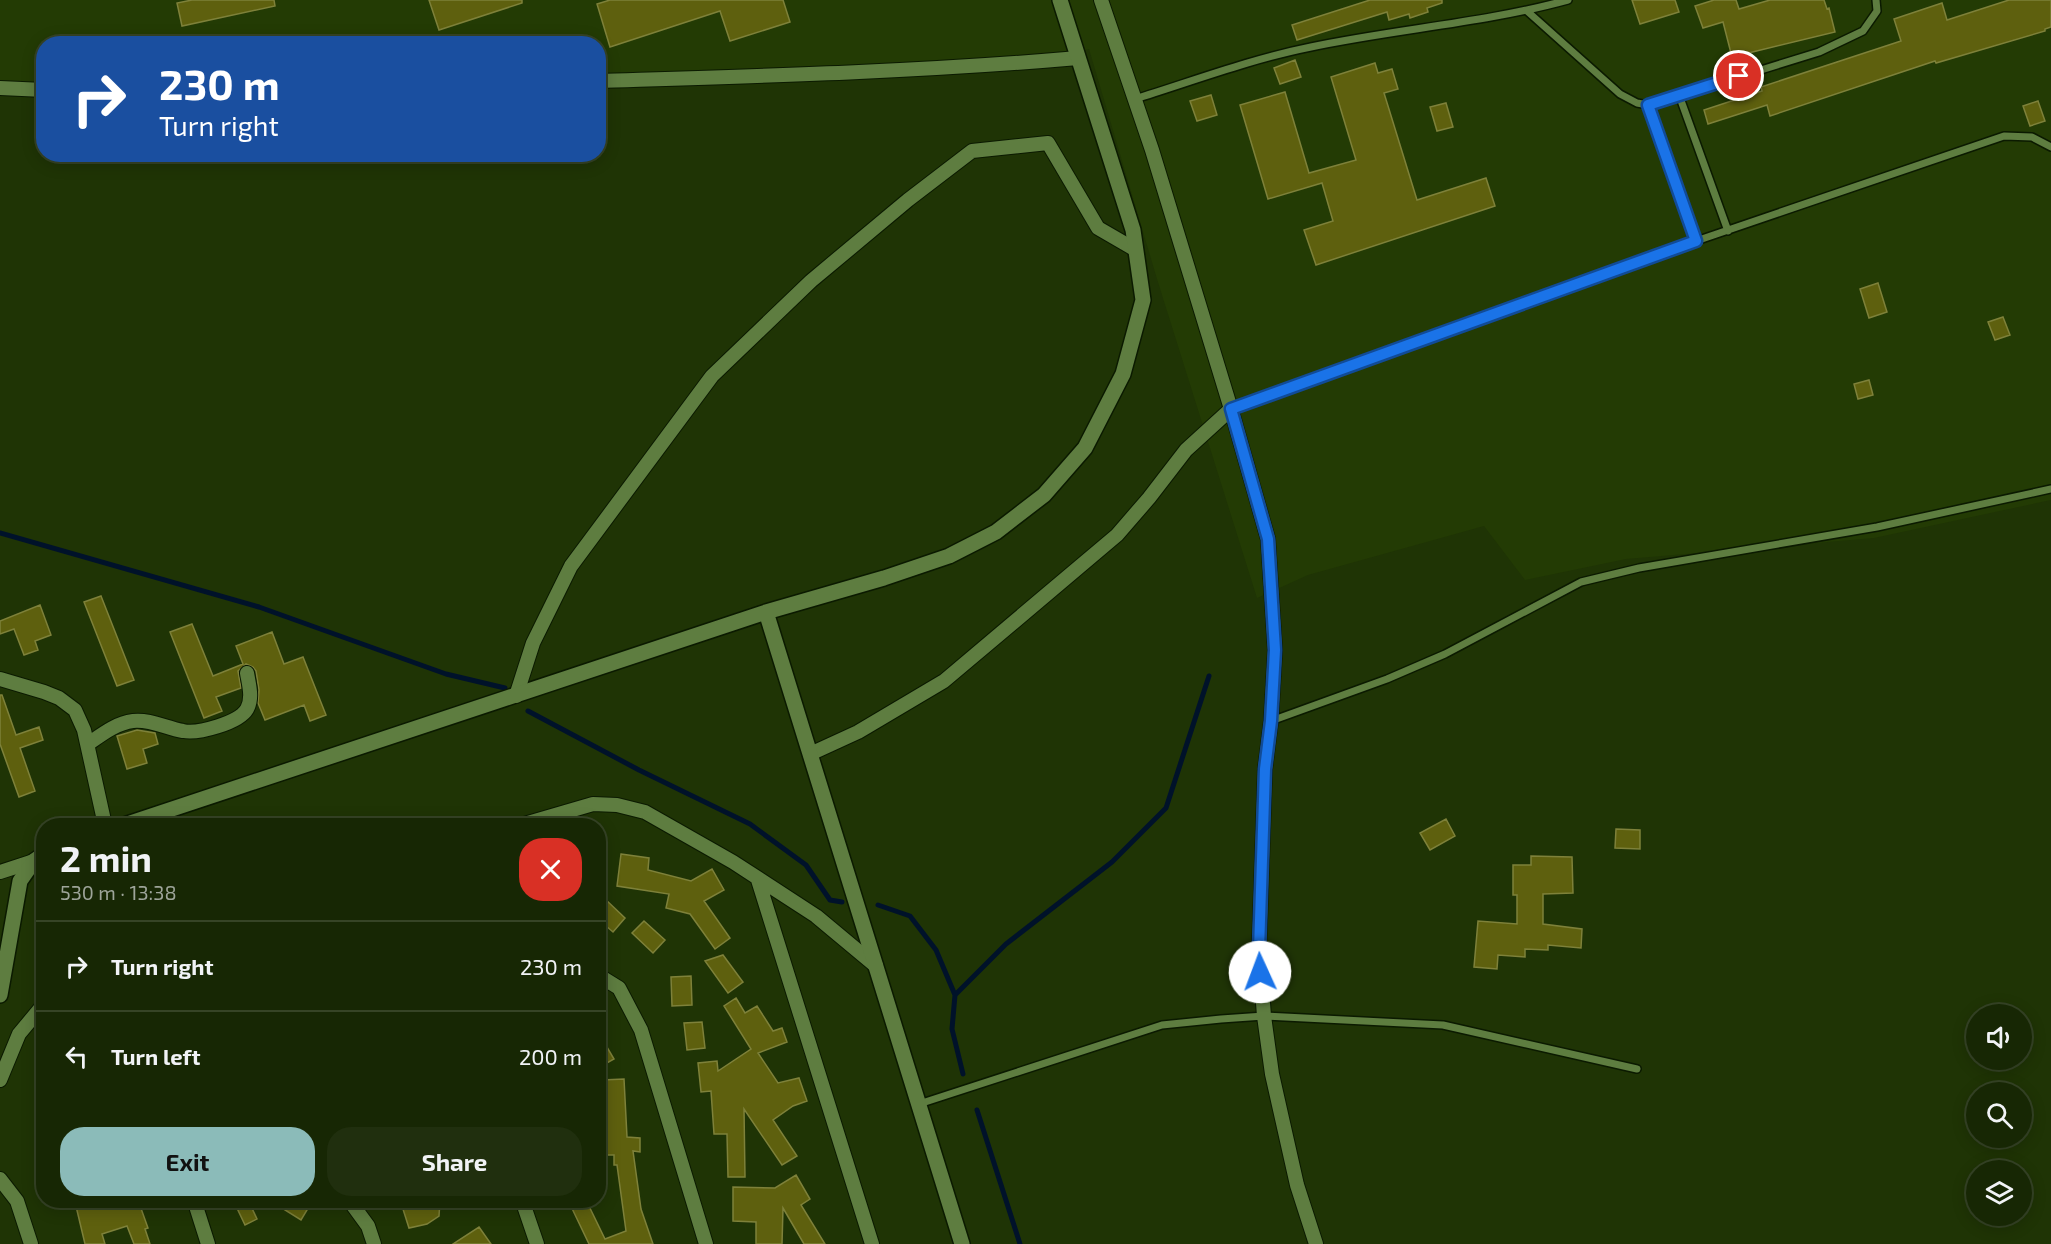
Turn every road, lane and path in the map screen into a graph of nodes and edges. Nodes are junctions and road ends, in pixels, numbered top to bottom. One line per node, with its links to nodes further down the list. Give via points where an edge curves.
1 (1060, 0): 6 (street)
2 (1101, 0): 11 (street)
3 (1568, 0): 5 (lane)
4 (1876, 0): 10 (lane, via 1877,11 1863,32 1819,52)
5 (1527, 11): 11 (lane, via 1310,47); 12 (lane, via 1620,94)
6 (1078, 58): 7 (street, via 832,74); 16 (street)
7 (606, 81)
8 (0, 88): 9 (street)
9 (36, 90)
10 (1679, 94): 12 (lane); 14 (lane)
11 (1135, 99): 17 (street)
12 (1648, 105): 15 (lane)
13 (2051, 147): 14 (lane, via 2032,137 2004,136)
14 (1728, 231): 15 (lane)
15 (1696, 241): 17 (lane)
16 (1136, 250): 19 (street, via 1143,300 1123,374 1085,448 1044,495 996,532 949,556); 22 (street, via 1098,228 1048,143 972,151 812,281 712,376 571,566 533,643)
17 (1231, 409): 23 (street, via 1268,539 1275,650); 25 (street, via 1186,450 1117,534 944,681 858,732)
18 (2051, 489): 23 (lane, via 1877,527 1639,568 1581,582 1445,654)
19 (766, 612): 22 (street); 25 (street)
20 (248, 673): 24 (street, via 251,695 246,711 232,721 207,730 185,732 157,723 133,721)
21 (0, 679): 24 (street, via 59,698 75,710)
22 (516, 696): 27 (street)
23 (1271, 721): 37 (street, via 1265,769 1259,950)
24 (88, 744): 26 (street)
25 (810, 753): 33 (street)
26 (104, 818)
27 (145, 818)
28 (545, 818): 32 (street, via 593,804 617,805 645,813)
29 (36, 859): 31 (street)
30 (36, 862): 35 (street, via 20,881)
31 (0, 872)
32 (758, 880): 33 (street, via 816,916); 50 (street)
33 (876, 966): 40 (street)
34 (606, 980): 49 (street, via 619,988 641,1030)
35 (0, 995)
36 (36, 1014): 39 (street, via 19,1034)
37 (1264, 1016): 38 (lane, via 1443,1025); 40 (lane, via 1162,1025); 52 (street, via 1272,1074 1297,1185)
38 (1637, 1069)
39 (0, 1080)
40 (919, 1104): 51 (street)
41 (0, 1179): 45 (street, via 17,1201)
42 (197, 1208): 46 (street)
43 (355, 1208): 47 (street, via 368,1226)
44 (525, 1208): 48 (street)
45 (31, 1244)
46 (208, 1244)
47 (374, 1244)
48 (537, 1244)
49 (706, 1244)
50 (872, 1244)
51 (962, 1244)
52 (1316, 1244)

